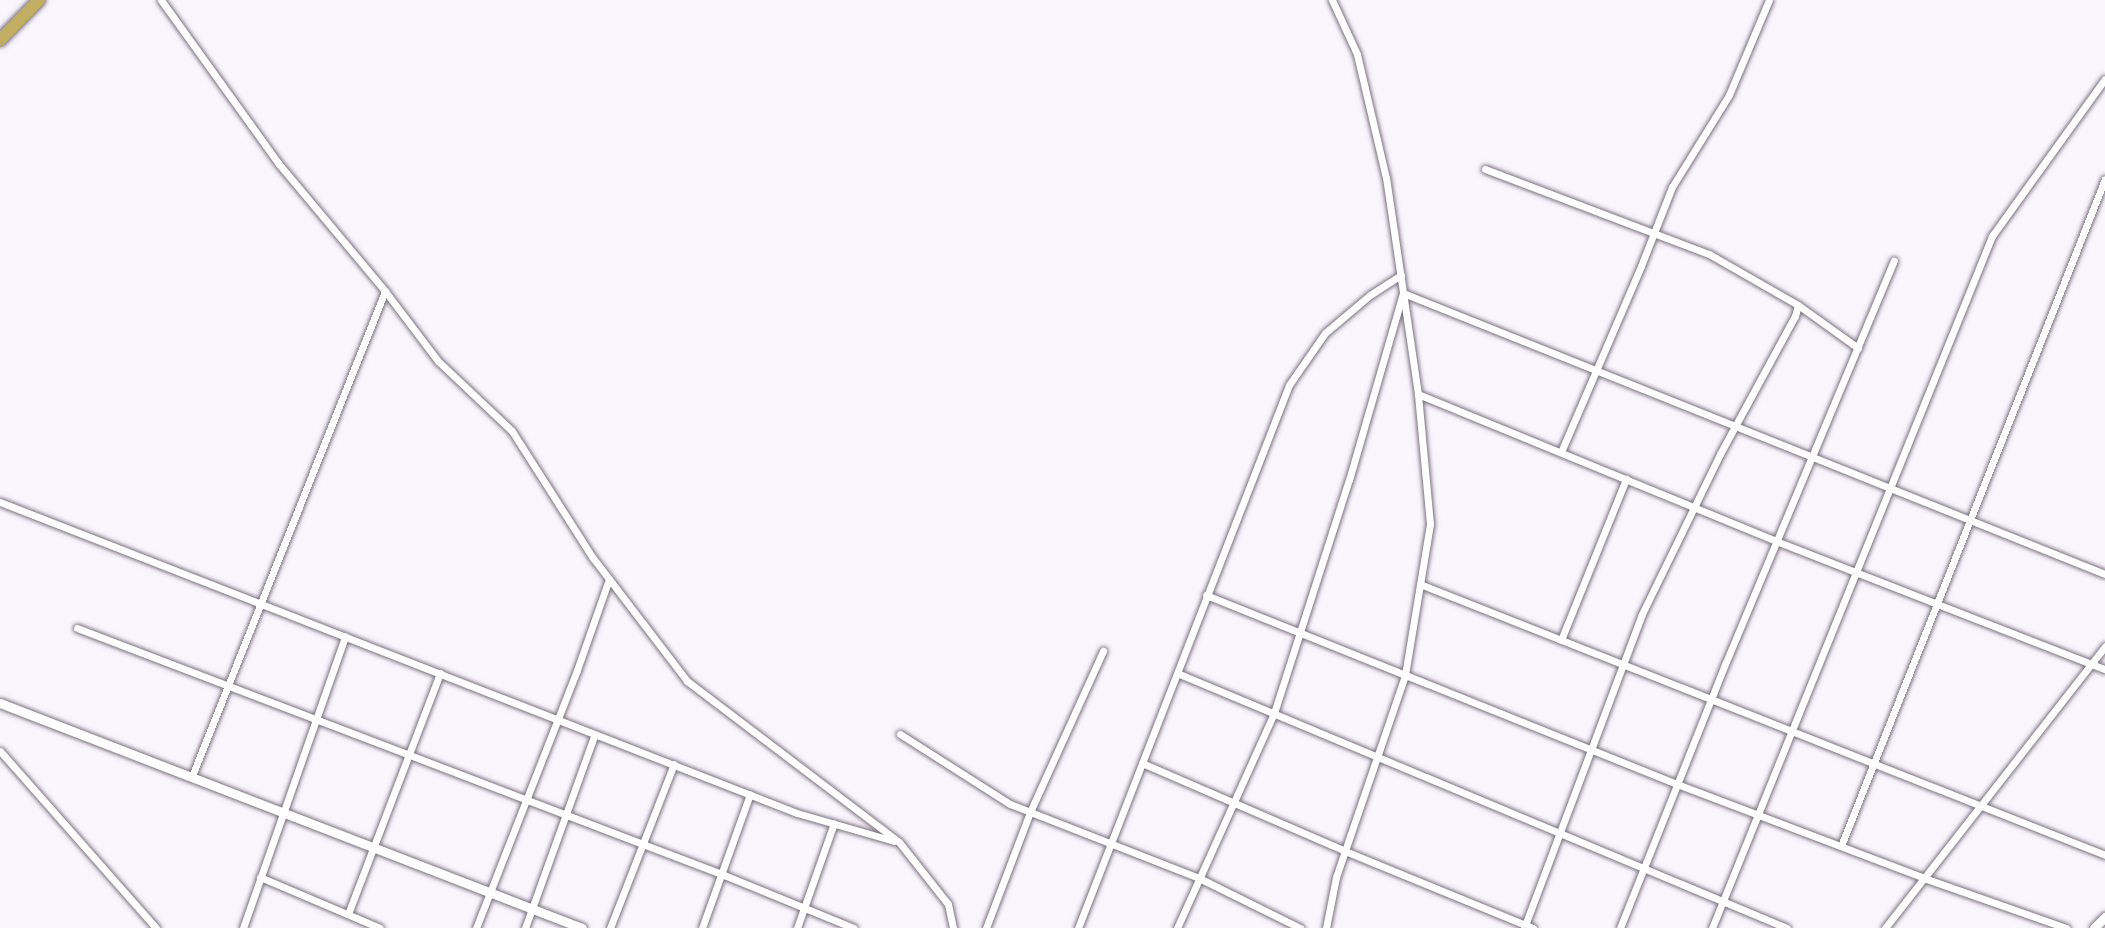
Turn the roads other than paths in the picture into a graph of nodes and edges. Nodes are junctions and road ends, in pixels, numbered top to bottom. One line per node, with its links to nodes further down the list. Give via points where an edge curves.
1 (39, 0): 5 (highway)
2 (161, 0): 12 (street, via 278,164)
3 (1332, 0): 11 (street, via 1357,54 1386,178)
4 (1769, 0): 9 (street, via 1729,95 1672,186)
5 (0, 40)
6 (2105, 79): 22 (street, via 1992,236)
7 (1485, 169): 9 (street)
8 (2105, 179): 25 (street)
9 (1654, 235): 14 (street, via 1709,254); 16 (street)
10 (1894, 261): 15 (street)
11 (1401, 275): 13 (street); 31 (street, via 1325,333 1289,385)
12 (385, 291): 29 (street, via 438,361 512,431); 32 (street)
13 (1403, 293): 16 (street); 17 (street); 35 (street)
14 (1798, 305): 15 (street); 18 (street)
15 (1858, 348): 20 (street)
16 (1596, 370): 18 (street); 19 (street)
17 (1418, 394): 19 (street); 30 (street, via 1430,525)
18 (1735, 425): 20 (street); 24 (street)
19 (1561, 452): 21 (street)
20 (1812, 456): 22 (street); 26 (street)
21 (1626, 479): 24 (street); 37 (street)
22 (1890, 488): 25 (street); 27 (street)
23 (0, 502): 32 (street)
24 (1694, 507): 26 (street); 40 (street, via 1641,616)
25 (1971, 520): 28 (street); 33 (street)
26 (1776, 541): 27 (street); 47 (street)
27 (1856, 572): 33 (street); 52 (street)
28 (2105, 574)
29 (609, 579): 51 (street); 74 (street, via 687,681)
30 (1420, 584): 37 (street); 45 (street)
31 (1206, 595): 35 (street); 44 (street)
32 (261, 603): 36 (street); 46 (street)
33 (1938, 604): 41 (street); 61 (street)
34 (77, 628): 46 (street)
35 (1300, 632): 45 (street); 49 (street)
36 (345, 636): 43 (street); 50 (street)
37 (1561, 640): 40 (street)
38 (2105, 646): 41 (street)
39 (1103, 651): 69 (street)
40 (1623, 664): 47 (street); 55 (street)
41 (2091, 664): 42 (street); 67 (street)
42 (2105, 669)
43 (440, 673): 51 (street); 57 (street)
44 (1177, 673): 49 (street); 59 (street)
45 (1405, 675): 55 (street); 58 (street)
46 (228, 685): 50 (street); 62 (street)
47 (1711, 699): 52 (street); 63 (street)
48 (0, 703): 62 (street)
49 (1274, 713): 58 (street); 66 (street)
50 (315, 719): 57 (street); 68 (street)
51 (557, 719): 53 (street); 65 (street)
52 (1791, 731): 61 (street); 70 (street)
53 (595, 734): 60 (street); 71 (street)
54 (900, 734): 69 (street, via 1010,804)
55 (1593, 750): 63 (street); 73 (street)
56 (0, 751): 93 (street)
57 (409, 755): 65 (street); 77 (street)
58 (1377, 756): 73 (street); 79 (street)
59 (1142, 763): 66 (street); 76 (street)
60 (674, 764): 64 (street); 75 (street)
61 (1874, 764): 67 (street); 78 (street)
62 (192, 776): 68 (street)
63 (1677, 784): 70 (street); 81 (street)
64 (750, 794): 72 (street); 82 (street)
65 (525, 799): 71 (street); 86 (street)
66 (1233, 803): 79 (street); 84 (street)
67 (1980, 806): 80 (street); 85 (street)
68 (282, 810): 77 (street); 83 (street)
69 (1030, 812): 76 (street); 104 (street)
70 (1757, 814): 78 (street); 87 (street)
71 (566, 815): 75 (street); 88 (street)
72 (834, 823): 74 (street); 89 (street)
73 (1561, 833): 81 (street); 92 (street)
74 (900, 842): 103 (street, via 948,904)
75 (643, 844): 82 (street); 99 (street)
76 (1110, 845): 84 (street); 105 (street)
77 (374, 846): 86 (street); 90 (street)
78 (1841, 846): 85 (street)
79 (1345, 851): 92 (street); 108 (street)
80 (2105, 855)
81 (1644, 868): 87 (street); 109 (street)
82 (721, 874): 89 (street); 100 (street)
83 (260, 877): 90 (street); 94 (street)
84 (1199, 878): 106 (street); 107 (street)
85 (1924, 878): 112 (street); 113 (street)
86 (490, 892): 88 (street); 96 (street)
87 (1723, 901): 110 (street); 111 (street)
88 (532, 908): 97 (street); 98 (street)
89 (804, 908): 101 (street); 102 (street)
90 (348, 914): 95 (street)
91 (2105, 917): 114 (street)
92 (1527, 927)
93 (156, 928)
94 (243, 928)
95 (380, 928)
96 (476, 928)
97 (525, 928)
98 (582, 928)
99 (610, 928)
100 (702, 928)
101 (797, 928)
102 (854, 928)
103 (953, 928)
104 (986, 928)
105 (1078, 928)
106 (1177, 928)
107 (1300, 928)
108 (1326, 928)
109 (1620, 928)
110 (1712, 928)
111 (1787, 928)
112 (1885, 928)
113 (2066, 928)
114 (2094, 928)

